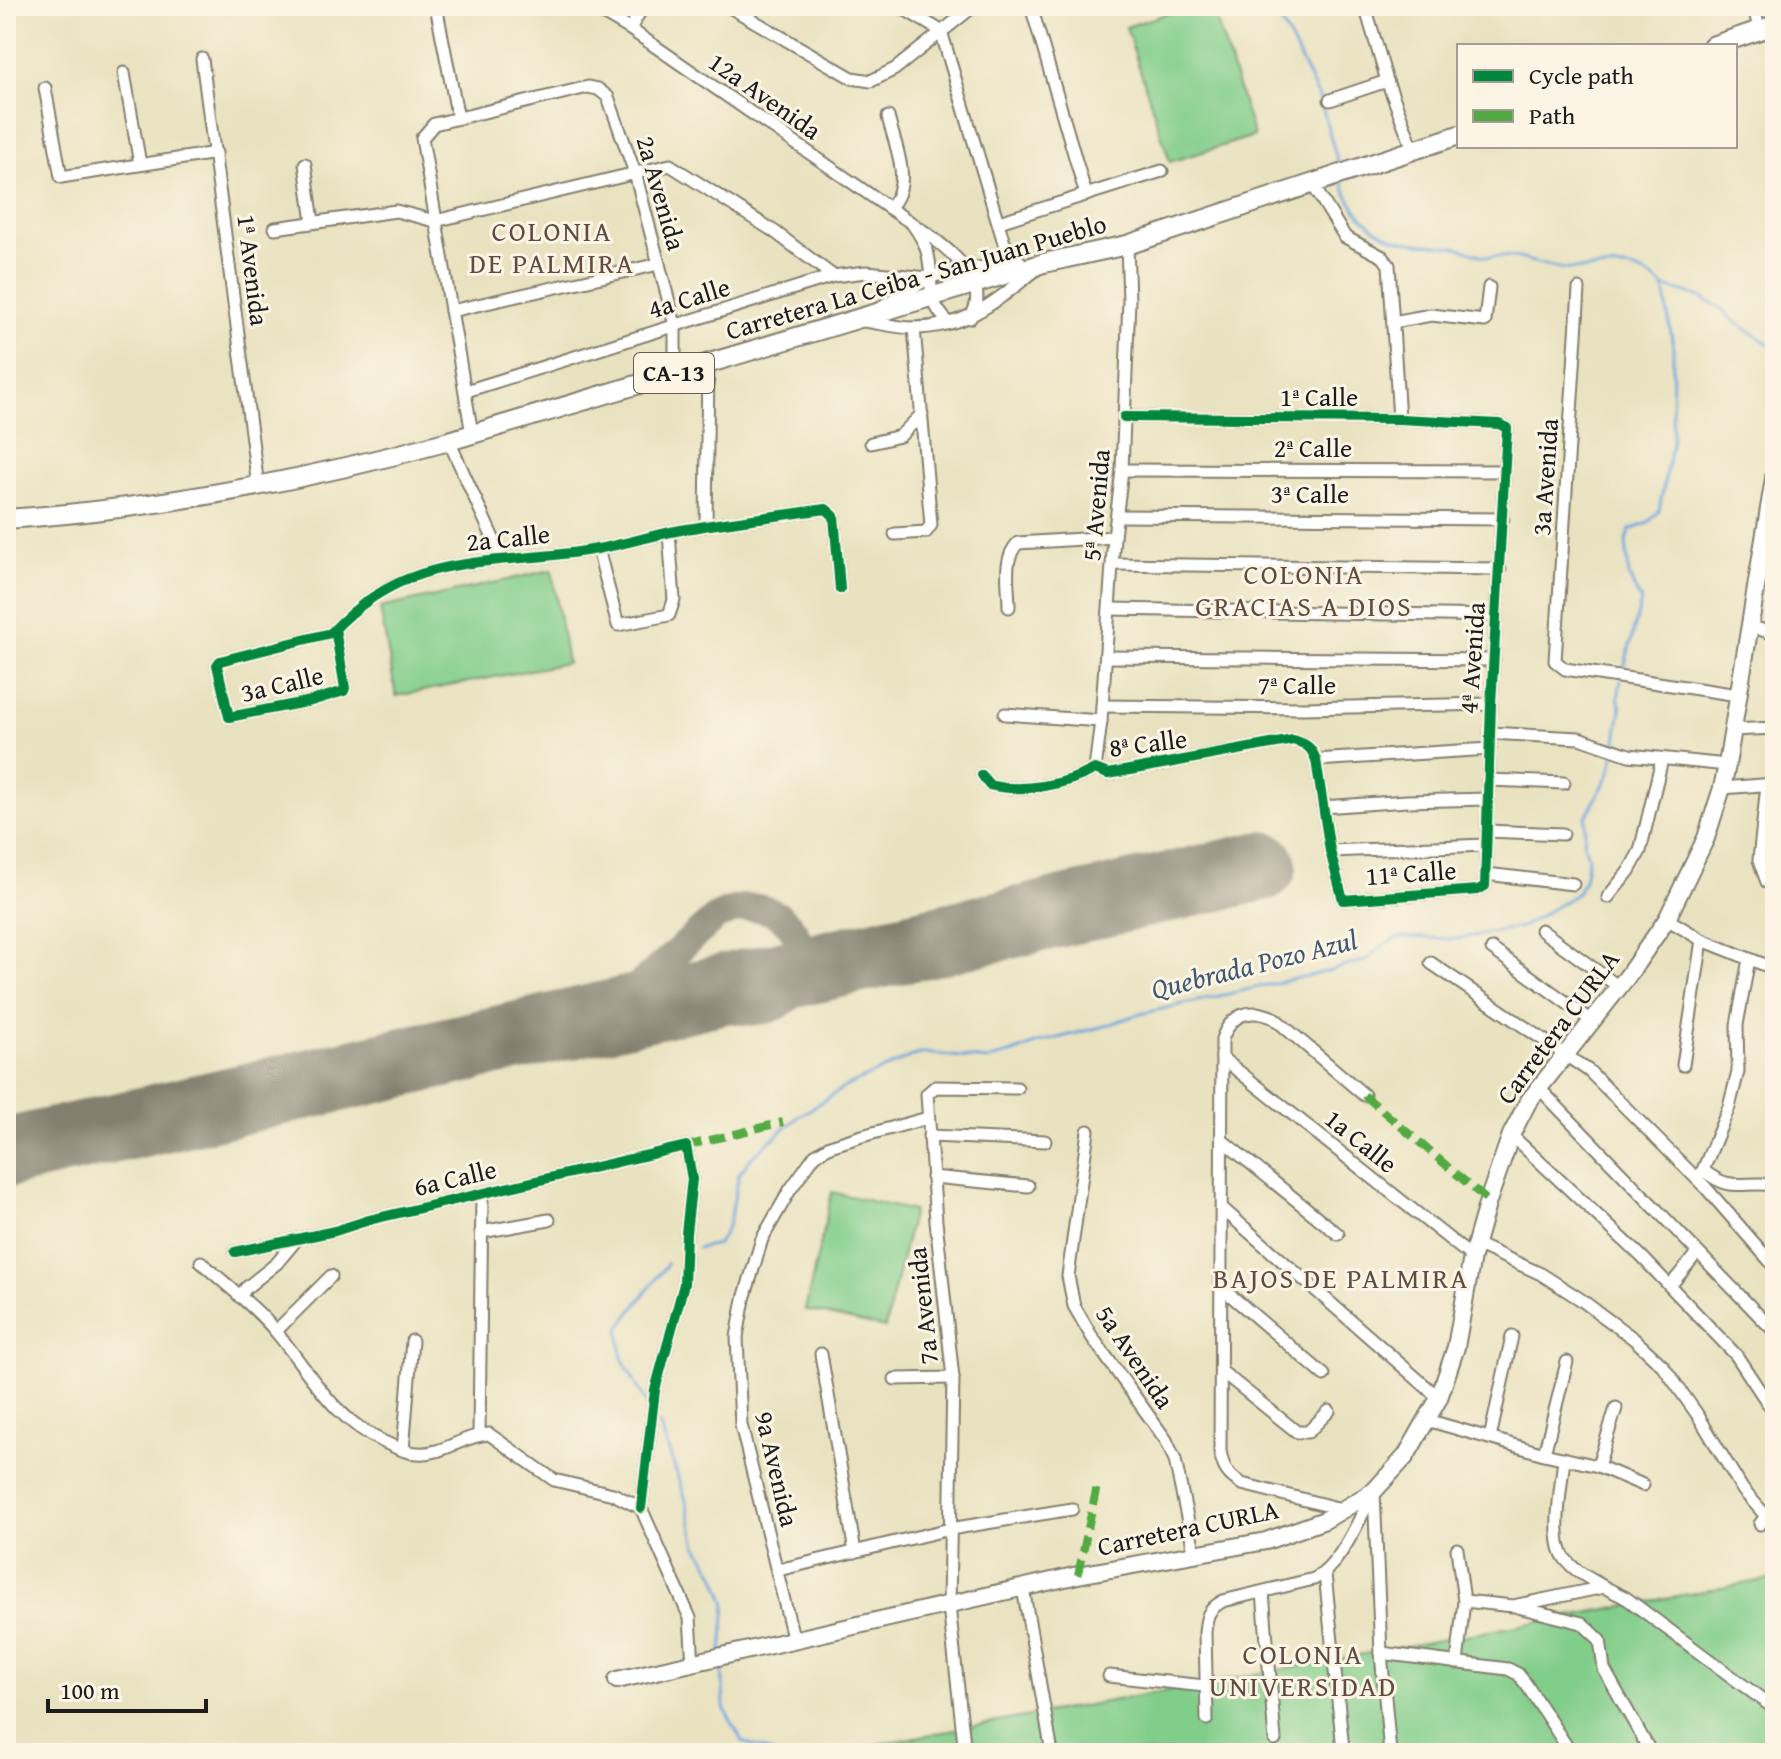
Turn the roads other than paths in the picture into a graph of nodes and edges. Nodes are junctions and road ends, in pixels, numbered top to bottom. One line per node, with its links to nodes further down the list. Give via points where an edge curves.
1 (436, 6): 20 (street)
2 (591, 6): 11 (street, 12a Avenida)
3 (643, 6): 11 (street)
4 (728, 6): 12 (street, via 852,78 871,81 895,69)
5 (899, 6): 12 (street)
6 (974, 6): 12 (street)
7 (1031, 6): 29 (street)
8 (1365, 6): 16 (street)
9 (1754, 6): 10 (street)
10 (1767, 27): 13 (main road)
11 (630, 29): 30 (street, 12a Avenida)
12 (941, 31): 33 (street)
13 (1718, 44)
14 (202, 59): 23 (street, 1ª Avenida)
15 (124, 73): 24 (street)
16 (1387, 81): 18 (street); 22 (street)
17 (45, 88): 24 (street, via 61,177)
18 (1330, 100)
19 (888, 117): 30 (street, via 904,179)
20 (458, 118): 27 (street, 2a Avenida, via 598,89 608,97); 31 (street, via 434,124 422,138)
21 (1457, 136): 22 (main road, Carretera La Ceiba - San Juan Pueblo / CA-13)
22 (1414, 151): 28 (main road, Carretera La Ceiba - San Juan Pueblo / CA-13)
23 (216, 153): 24 (street); 68 (street, 1ª Avenida)
24 (140, 164)
25 (305, 164): 32 (street)
26 (1162, 171): 29 (street)
27 (635, 173): 31 (street); 39 (street, 2a Avenida); 43 (street, via 670,165)
28 (1313, 185): 37 (main road, Carretera La Ceiba - San Juan Pueblo / CA-13); 51 (street, via 1345,237 1386,260)
29 (1086, 195): 33 (street)
30 (889, 208): 34 (street, 12a Avenida)
31 (435, 221): 32 (street, via 396,211); 48 (street)
32 (313, 222): 35 (street)
33 (999, 222): 36 (street)
34 (913, 224): 42 (street, 12a Avenida); 46 (street, via 927,250)
35 (275, 228)
36 (1004, 243): 40 (street); 41 (street)
37 (1127, 245): 38 (main road, Carretera La Ceiba - San Juan Pueblo / CA-13); 59 (street, 5ª Avenida)
38 (1044, 263): 40 (street); 44 (main road, Carretera La Ceiba - San Juan Pueblo / CA-13); 49 (street)
39 (659, 264): 48 (street); 53 (street, 2a Avenida)
40 (1022, 264): 41 (street)
41 (995, 265): 42 (street)
42 (964, 268): 44 (street, 12a Avenida); 46 (street)
43 (833, 276): 46 (street, 4a Calle, via 866,272); 53 (street, 4a Calle)
44 (975, 285): 46 (main road, Carretera La Ceiba - San Juan Pueblo / CA-13); 49 (street, via 977,303)
45 (1489, 287): 51 (street, via 1485,321 1431,315)
46 (930, 288): 50 (main road, Carretera La Ceiba - San Juan Pueblo / CA-13); 52 (street, via 939,313)
47 (1579, 289): 90 (street, 3a Avenida, via 1555,661 1615,678)
48 (451, 311): 57 (street)
49 (970, 318): 52 (street)
50 (860, 320): 54 (street); 55 (main road, Carretera La Ceiba - San Juan Pueblo / CA-13)
51 (1393, 322): 60 (street)
52 (949, 323): 54 (street)
53 (675, 325): 56 (street, 2a Avenida); 57 (street, 4a Calle)
54 (914, 328): 58 (street)
55 (708, 363): 56 (main road, Carretera La Ceiba - San Juan Pueblo / CA-13); 72 (street)
56 (675, 373): 62 (main road, Carretera La Ceiba - San Juan Pueblo / CA-13)
57 (466, 391): 62 (street)
58 (922, 414): 64 (street, via 900,436); 74 (street, via 931,525 926,532)
59 (1124, 417): 60 (street, 1ª Calle); 65 (street, 5ª Avenida)
60 (1399, 419): 61 (street, 1ª Calle, via 1499,424)
61 (1508, 432): 66 (street, 4ª Avenida)
62 (472, 434): 63 (main road, Carretera La Ceiba - San Juan Pueblo / CA-13)
63 (449, 441): 68 (main road, Carretera La Ceiba - San Juan Pueblo / CA-13); 78 (street)
64 (871, 443)
65 (1122, 470): 66 (street, 2ª Calle); 69 (street, 5ª Avenida)
66 (1504, 471): 71 (street, 4ª Avenida)
67 (1775, 472): 76 (main road, Carretera CURLA)
68 (258, 486): 70 (main road, Carretera La Ceiba - San Juan Pueblo / CA-13, via 84,514)
69 (1117, 516): 71 (street, 3ª Calle); 75 (street, 5ª Avenida)
70 (6, 519)
71 (1503, 519): 80 (street, 4ª Avenida)
72 (706, 526): 73 (street, 2a Calle); 81 (street, 2a Calle, via 826,509 834,516)
73 (669, 533): 77 (street, 2a Calle); 77 (street, via 672,611 621,626)
74 (895, 534)
75 (1114, 537): 79 (street, 5ª Avenida); 82 (street, via 1018,543 1008,565)
76 (1769, 544): 85 (main road, Carretera CURLA)
77 (598, 549): 78 (street, 2a Calle)
78 (502, 558): 86 (street, 2a Calle, via 418,574 384,590)
79 (1113, 564): 80 (street); 83 (street, 5ª Avenida)
80 (1500, 569): 84 (street, 4ª Avenida)
81 (840, 589)
82 (1009, 607)
83 (1110, 609): 84 (street); 88 (street, 5ª Avenida)
84 (1496, 616): 89 (street, 4ª Avenida)
85 (1749, 626): 87 (street); 90 (main road, Carretera CURLA)
86 (335, 629): 94 (street, 3a Calle, via 345,688 341,693); 94 (street, 2a Calle, via 220,661 227,714)
87 (1775, 634)
88 (1107, 657): 89 (street); 92 (street, 5ª Avenida)
89 (1494, 660): 91 (street, 4ª Avenida)
90 (1738, 695): 97 (main road, Carretera CURLA)
91 (1491, 704): 92 (street, 7ª Calle); 98 (street, 4ª Avenida)
92 (1102, 706): 95 (street, 5ª Avenida)
93 (1005, 714): 95 (street)
94 (233, 717)
95 (1101, 721): 103 (street, 5ª Avenida)
96 (1775, 728): 97 (street)
97 (1732, 730): 102 (main road, Carretera CURLA)
98 (1490, 733): 99 (street, 4ª Avenida); 100 (street, via 1579,738)
99 (1490, 749): 101 (street); 105 (street, 4ª Avenida)
100 (1662, 759): 102 (street); 118 (street, via 1640,851)
101 (1316, 760): 103 (street, 8ª Calle, via 1305,743 1293,740 1108,774); 110 (street)
102 (1727, 765): 108 (main road, Carretera CURLA)
103 (1095, 769): 104 (street, 8ª Calle, via 1075,778 1014,788 989,785)
104 (982, 775)
105 (1488, 780): 106 (street); 109 (street, 4ª Avenida)
106 (1564, 783)
107 (1771, 784): 108 (street); 117 (street, via 1759,860 1767,882)
108 (1722, 788): 119 (main road, Carretera CURLA, via 1706,838)
109 (1488, 799): 110 (street); 111 (street, 4ª Avenida)
110 (1323, 807): 114 (street)
111 (1487, 831): 112 (street); 113 (street, 4ª Avenida)
112 (1563, 834)
113 (1486, 845): 114 (street); 115 (street, 4ª Avenida)
114 (1330, 851): 115 (street, 11ª Calle, via 1344,900 1478,890)
115 (1485, 880): 116 (street)
116 (1573, 884)
117 (1775, 886)
118 (1608, 897)
119 (1667, 919): 121 (street); 126 (main road, Carretera CURLA)
120 (1541, 930): 126 (street)
121 (1702, 940): 123 (street); 130 (street)
122 (1492, 949): 127 (street)
123 (1749, 959): 125 (street); 140 (street, via 1737,1025 1738,1072)
124 (1431, 963): 128 (street)
125 (1775, 969)
126 (1619, 987): 127 (main road, Carretera CURLA)
127 (1592, 1021): 128 (main road, Carretera CURLA)
128 (1567, 1054): 132 (main road, Carretera CURLA); 140 (street)
129 (1222, 1058): 133 (street, via 1222,1039 1231,1022 1248,1012 1262,1012); 139 (street); 150 (street, 1a Calle)
130 (1683, 1065)
131 (1017, 1088): 134 (street, 7a Avenida, via 935,1087 927,1094)
132 (1539, 1088): 136 (main road, Carretera CURLA); 152 (street)
133 (1364, 1095)
134 (928, 1118): 137 (street, 7a Avenida); 190 (street, 9a Avenida, via 815,1155 762,1239 737,1337 741,1425)
135 (1088, 1131): 189 (street, 5a Avenida, via 1068,1276 1074,1306 1166,1440)
136 (1511, 1135): 150 (main road, Carretera CURLA); 156 (street)
137 (929, 1136): 138 (street); 141 (street, 7a Avenida)
138 (1045, 1141)
139 (1223, 1141): 145 (street); 148 (street)
140 (1700, 1174): 142 (street, via 1728,1186); 154 (street)
141 (932, 1177): 143 (street); 167 (street, 7a Avenida)
142 (1775, 1185)
143 (1028, 1186)
144 (482, 1195): 147 (street); 149 (street, 6a Calle); 182 (street, 6a Calle, via 686,1146 692,1179 684,1284 655,1390)
145 (1223, 1209): 157 (street); 169 (street)
146 (549, 1220): 147 (street)
147 (481, 1232): 174 (street)
148 (1338, 1234)
149 (297, 1239): 151 (street, 6a Calle); 158 (street)
150 (1474, 1250): 169 (main road, Carretera CURLA, via 1456,1347); 185 (street, 1a Calle, via 1541,1274 1634,1339 1663,1366 1743,1490 1766,1516)
151 (235, 1252)
152 (1697, 1253): 156 (street); 160 (street)
153 (201, 1262): 158 (street)
154 (1775, 1267)
155 (331, 1276): 159 (street)
156 (1670, 1286): 172 (street, via 1736,1355)
157 (1222, 1288): 165 (street); 166 (street)
158 (240, 1297): 159 (street)
159 (276, 1331): 176 (street, via 348,1422)
160 (1775, 1332)
161 (1512, 1336): 175 (street)
162 (412, 1341): 176 (street)
163 (821, 1354): 188 (street)
164 (1567, 1362): 177 (street)
165 (1221, 1371): 171 (street, via 1297,1432 1308,1432); 184 (street, via 1220,1451 1230,1477)
166 (1324, 1375)
167 (953, 1378): 168 (street); 186 (street, 7a Avenida)
168 (895, 1379)
169 (1439, 1398): 173 (main road, Carretera CURLA)
170 (1616, 1408): 179 (street)
171 (1329, 1411)
172 (1775, 1414)
173 (1427, 1420): 175 (street); 181 (main road, Carretera CURLA, via 1406,1456)
174 (479, 1434): 176 (street, via 428,1453); 182 (street, via 499,1439 554,1480 613,1494)
175 (1490, 1438): 177 (street)
176 (403, 1450)
177 (1544, 1454): 178 (street)
178 (1564, 1458): 179 (street); 192 (street, via 1559,1543 1571,1565)
179 (1598, 1466): 180 (street)
180 (1643, 1485)
181 (1374, 1491): 184 (main road, Carretera CURLA); 191 (street); 199 (street)
182 (641, 1508): 201 (street, via 690,1618)
183 (1072, 1509): 186 (street)
184 (1345, 1510): 189 (main road, Carretera CURLA, via 1266,1541)
185 (1760, 1524)
186 (950, 1529): 188 (street); 196 (street, 7a Avenida)
187 (1457, 1549): 195 (street)
188 (855, 1552): 190 (street)
189 (1195, 1555): 193 (main road, Carretera CURLA)
190 (778, 1570): 198 (street, 9a Avenida)
191 (1325, 1574): 194 (street); 208 (street)
192 (1604, 1587): 197 (street); 205 (street, via 1635,1604)
193 (1023, 1588): 196 (main road, Carretera CURLA); 210 (street)
194 (1263, 1592): 204 (street, via 1212,1607 1205,1621); 207 (street)
195 (1464, 1601): 197 (street); 200 (street)
196 (949, 1606): 198 (main road, Carretera CURLA); 209 (street, 7a Avenida)
197 (1513, 1606): 213 (street, via 1582,1623 1600,1640 1604,1669)
198 (794, 1641): 201 (main road, Carretera CURLA)
199 (1381, 1653): 200 (street); 211 (street)
200 (1457, 1663): 212 (street, via 1518,1674)
201 (693, 1664): 203 (main road, Carretera CURLA)
202 (1109, 1676): 204 (street)
203 (617, 1680)
204 (1205, 1686): 206 (street)
205 (1775, 1709)
206 (1207, 1719)
207 (1275, 1740)
208 (1343, 1749)
209 (965, 1753)
210 (1052, 1753)
211 (1390, 1753)
212 (1571, 1753)
213 (1651, 1753)

